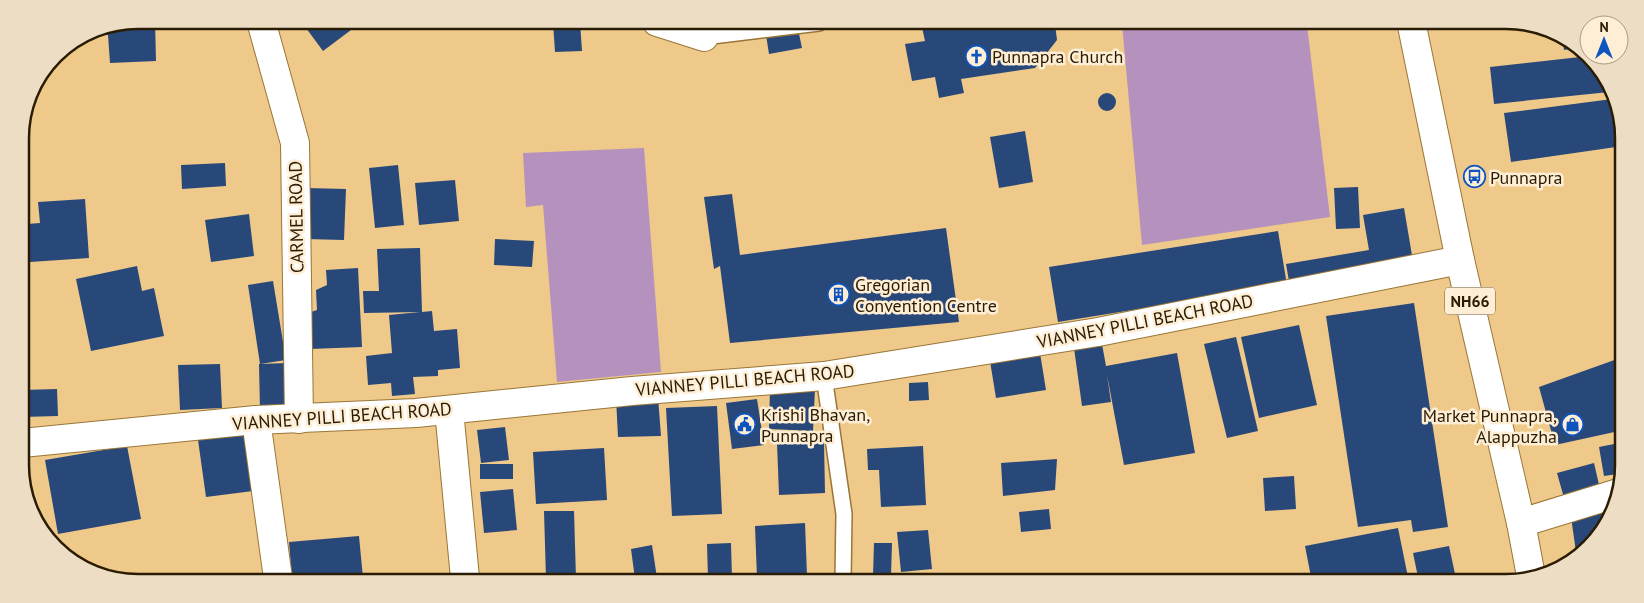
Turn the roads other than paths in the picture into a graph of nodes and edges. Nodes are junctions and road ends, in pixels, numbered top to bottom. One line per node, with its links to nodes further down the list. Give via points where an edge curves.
1 (263, 29): 9 (main road, CARMEL ROAD, via 295,143)
2 (679, 29): 5 (main road)
3 (770, 29): 5 (lane)
4 (1413, 29): 6 (main road, NH66)
5 (704, 37)
6 (1460, 260): 7 (main road, VIANNEY PILLI BEACH ROAD, via 1098,332); 13 (main road, NH66)
7 (824, 376): 8 (main road, VIANNEY PILLI BEACH ROAD); 17 (lane, via 844,514)
8 (449, 410): 9 (main road, VIANNEY PILLI BEACH ROAD); 16 (main road)
9 (299, 419): 10 (main road, VIANNEY PILLI BEACH ROAD)
10 (256, 420): 11 (main road, VIANNEY PILLI BEACH ROAD); 15 (main road)
11 (29, 441)
12 (1611, 495): 13 (main road)
13 (1521, 522): 14 (main road, NH66)
14 (1530, 571)
15 (277, 574)
16 (465, 574)
17 (844, 574)

